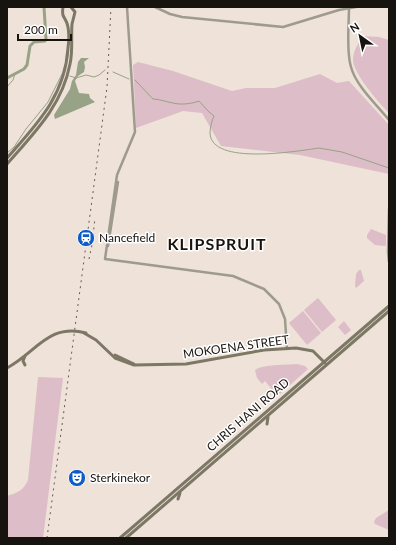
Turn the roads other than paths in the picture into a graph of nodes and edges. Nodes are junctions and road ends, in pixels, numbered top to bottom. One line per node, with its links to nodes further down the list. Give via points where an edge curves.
1 (71, 7): 7 (main road, via 75,11)
2 (127, 7): 16 (street, via 135,128 117,175 106,259 234,276 264,289 279,304 285,319)
3 (154, 7): 6 (street, via 182,17 280,26 288,26)
4 (356, 7): 6 (street)
5 (64, 8): 8 (main road)
6 (348, 8): 9 (street, via 351,68 358,83)
7 (74, 17): 8 (main road, via 70,20); 11 (main road, via 71,63 58,100 44,122)
8 (64, 19): 10 (main road, via 68,26 68,50 58,91 48,110)
9 (389, 120)
10 (7, 158)
11 (7, 164)
12 (389, 209): 13 (street)
13 (389, 262)
14 (389, 306): 18 (main road, CHRIS HANI ROAD)
15 (389, 311): 18 (main road, CHRIS HANI ROAD)
16 (287, 349): 17 (main road, MOKOENA STREET, via 264,350 191,364 142,365 116,355 98,339 71,331 48,337); 18 (main road, MOKOENA STREET, via 312,350)
17 (28, 353): 19 (main road, via 23,360); 20 (main road, MOKOENA STREET)
18 (325, 363): 21 (main road, CHRIS HANI ROAD); 25 (main road, CHRIS HANI ROAD)
19 (24, 365)
20 (7, 368)
21 (270, 413): 22 (main road, CHRIS HANI ROAD); 22 (main road, via 267,424)
22 (256, 425): 23 (main road, CHRIS HANI ROAD)
23 (182, 489): 24 (main road); 26 (main road, CHRIS HANI ROAD)
24 (178, 499)
25 (120, 538)
26 (126, 538)

